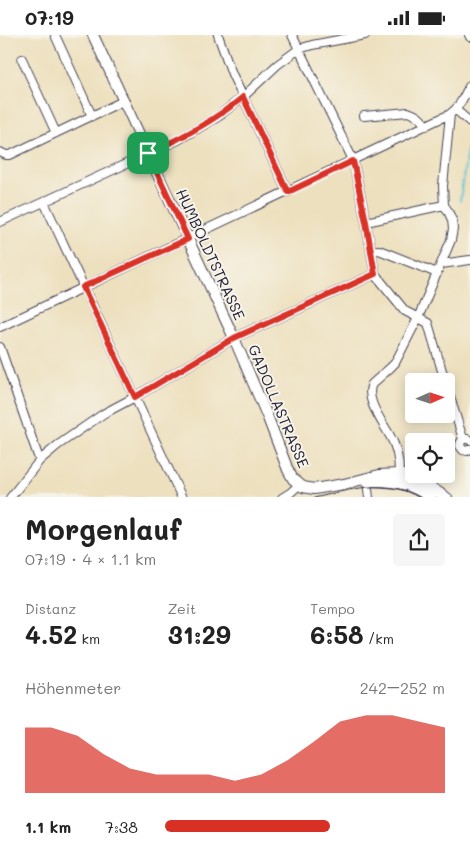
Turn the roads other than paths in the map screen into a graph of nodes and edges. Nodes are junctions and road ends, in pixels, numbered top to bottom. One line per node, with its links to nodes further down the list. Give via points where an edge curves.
1 (55, 35): 12 (street)
2 (93, 35): 10 (main road, HUMBOLDTSTRASSE)
3 (218, 35): 9 (street)
4 (292, 35): 6 (street)
5 (365, 35): 6 (street)
6 (299, 49): 9 (street); 19 (street)
7 (22, 59): 16 (street)
8 (470, 85): 11 (street)
9 (243, 97): 18 (street, via 216,118); 20 (street)
10 (123, 101): 12 (street); 18 (main road, HUMBOLDTSTRASSE)
11 (453, 112): 14 (street); 15 (street); 22 (street, via 443,186)
12 (92, 116): 16 (street)
13 (364, 116): 15 (street, via 408,112 422,118)
14 (470, 122)
15 (426, 126): 19 (street)
16 (56, 133): 17 (street, via 10,155)
17 (0, 153)
18 (148, 153): 21 (street); 25 (main road, HUMBOLDTSTRASSE)
19 (353, 161): 20 (street); 24 (street)
20 (288, 192): 25 (street)
21 (44, 202): 23 (street); 31 (street)
22 (444, 205): 24 (street); 28 (street, via 453,229)
23 (0, 222)
24 (366, 222): 26 (street)
25 (188, 239): 31 (street); 34 (main road, HUMBOLDTSTRASSE)
26 (371, 251): 29 (street, via 379,250); 30 (street)
27 (470, 260): 28 (street)
28 (441, 264): 29 (street)
29 (438, 273): 32 (street)
30 (375, 274): 32 (street, via 405,311); 34 (street)
31 (83, 287): 33 (street); 37 (street)
32 (418, 318): 36 (street, via 428,323); 42 (street, via 395,363 370,387 374,408 396,448)
33 (0, 327)
34 (234, 338): 37 (street); 44 (main road, GADOLLASTRASSE, via 288,470)
35 (0, 347): 41 (street)
36 (443, 373)
37 (135, 397): 41 (street, via 103,414); 46 (street)
38 (455, 407): 39 (street)
39 (467, 440): 40 (street, via 460,442 460,447 465,451)
40 (470, 449)
41 (40, 460): 45 (street)
42 (399, 479): 43 (main road, via 379,475); 49 (main road); 50 (main road, via 418,479)
43 (364, 481): 44 (main road, via 314,489); 48 (street)
44 (299, 485): 47 (street)
45 (10, 497)
46 (182, 497)
47 (282, 497)
48 (369, 497)
49 (431, 497)
50 (447, 497)

